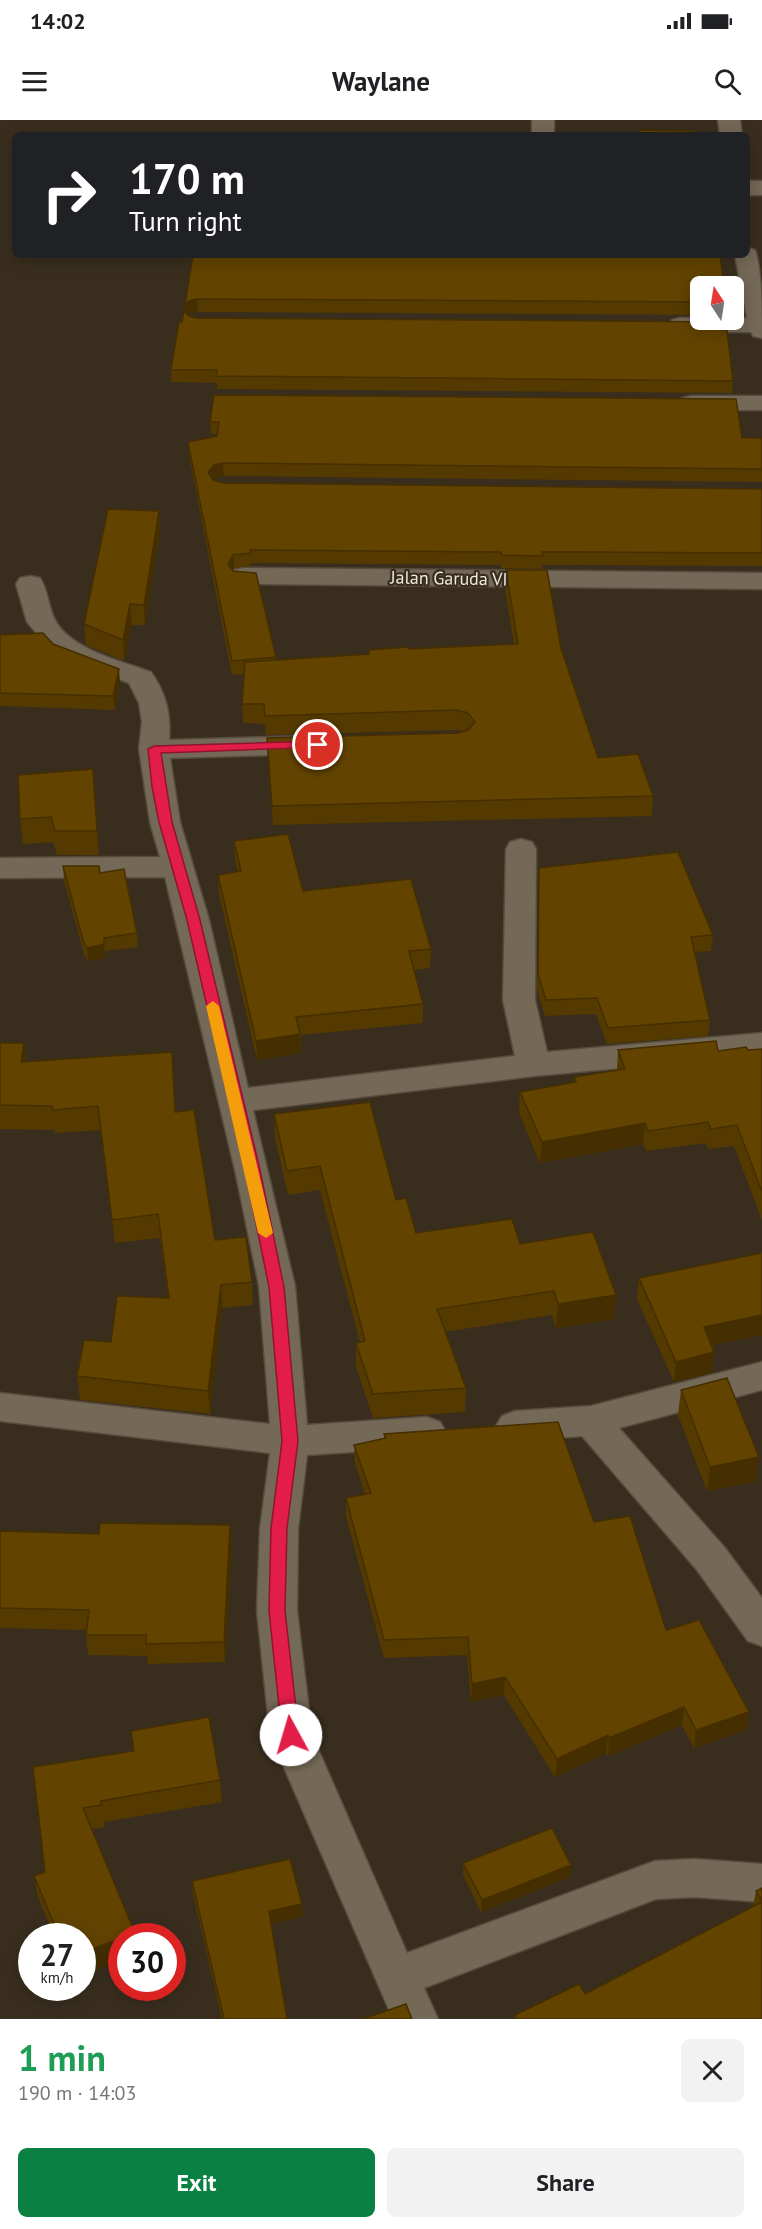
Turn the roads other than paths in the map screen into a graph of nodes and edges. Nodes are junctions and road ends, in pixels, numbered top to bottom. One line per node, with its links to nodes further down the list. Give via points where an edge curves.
1 (748, 258): 3 (street)
2 (653, 324): 3 (street)
3 (761, 328)
4 (668, 403): 5 (street)
5 (762, 404)
6 (244, 576): 7 (street, Jalan Garuda VI)
7 (762, 581)
8 (30, 584): 10 (street, via 41,622 65,649 141,678 153,702)
9 (341, 744): 10 (street)
10 (154, 749): 12 (street, via 158,787)
11 (521, 849): 15 (street, via 519,1000)
12 (178, 867): 13 (street); 16 (street)
13 (0, 868)
14 (762, 1044): 15 (street)
15 (534, 1065): 16 (street)
16 (234, 1101): 20 (street, via 277,1287)
17 (762, 1377): 19 (street)
18 (0, 1407): 20 (street)
19 (591, 1422): 20 (street); 21 (street, via 711,1559)
20 (290, 1441): 23 (street, via 279,1528 277,1611 291,1735)
21 (762, 1629)
22 (762, 1883): 23 (street, via 675,1876 655,1880)
23 (396, 1978): 24 (street)
24 (416, 2019)

